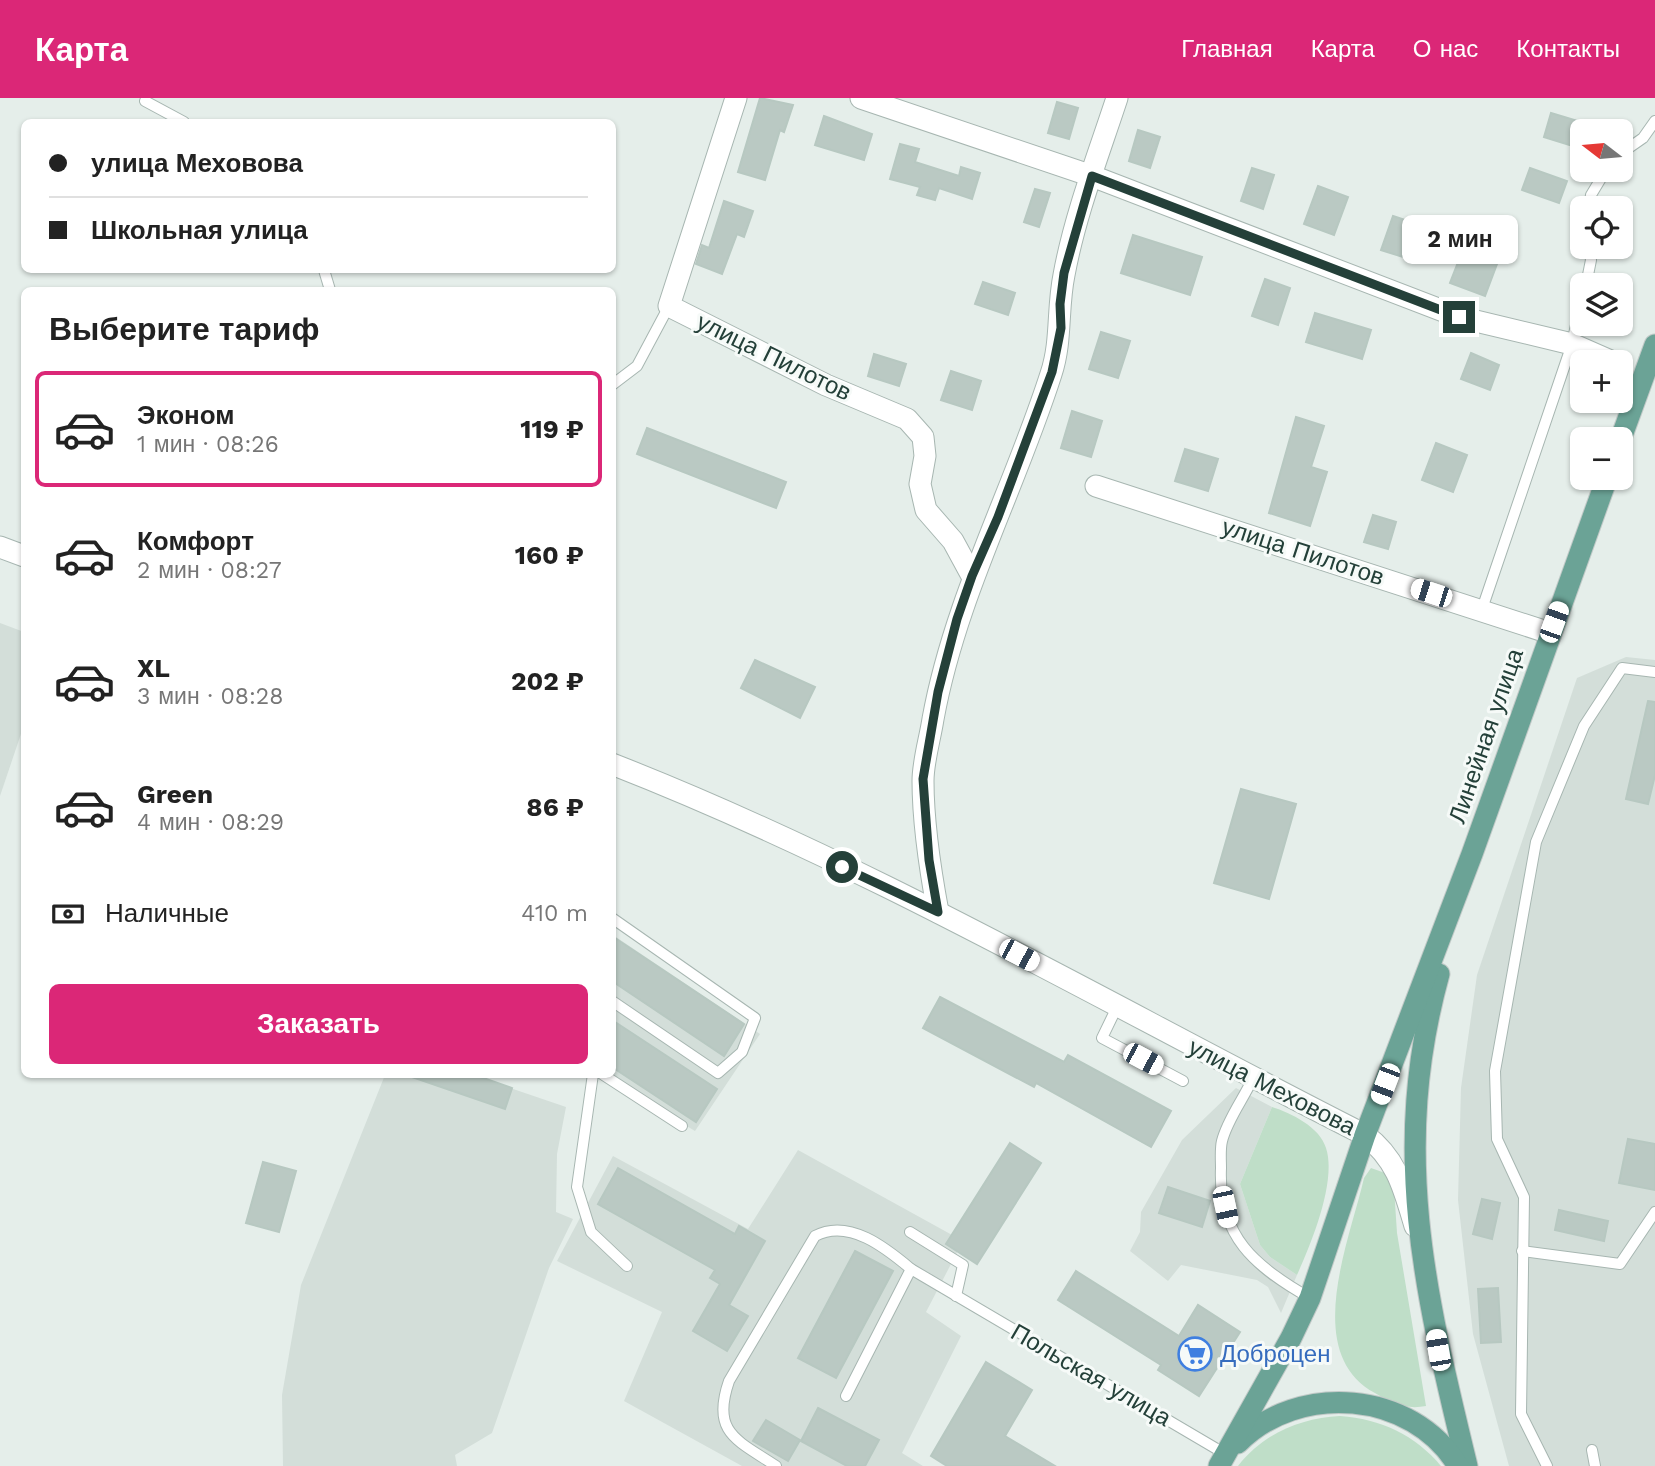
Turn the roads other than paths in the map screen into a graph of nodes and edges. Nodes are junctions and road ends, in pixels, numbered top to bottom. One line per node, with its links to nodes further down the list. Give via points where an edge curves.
1 (736, 98): 9 (street)
2 (861, 98): 8 (street)
3 (1117, 98): 8 (street)
4 (145, 101): 5 (lane)
5 (178, 119)
6 (1655, 121): 7 (lane)
7 (1633, 145)
8 (1092, 176): 11 (street, via 1459,317); 22 (street, via 1064,273 1061,328 1052,372)
9 (669, 306): 16 (lane, via 637,366); 22 (street, улица Пилотов, via 826,385 907,419 923,437 920,484 926,510 953,541)
10 (1574, 336): 11 (lane)
11 (1572, 344): 13 (street); 23 (lane)
12 (1655, 345): 15 (main road)
13 (1586, 350)
14 (1633, 371): 15 (street)
15 (1644, 376): 17 (main road)
16 (616, 382)
17 (1625, 427)
18 (1096, 486): 23 (street, улица Пилотов)
19 (1603, 490): 24 (main road, Линейная улица)
20 (0, 547): 21 (street)
21 (21, 555)
22 (972, 576): 28 (street, via 938,692 923,779)
23 (1482, 609): 24 (street, улица Пилотов)
24 (1550, 633): 27 (main road, Линейная улица)
25 (1655, 672): 41 (lane, via 1622,668 1584,726 1536,842 1495,1071 1497,1139 1524,1196)
26 (616, 766): 28 (street, улица Меховова)
27 (1472, 853): 37 (main road); 40 (main road, via 1433,996 1418,1073 1413,1154)
28 (938, 912): 31 (street, улица Меховова)
29 (616, 921): 30 (lane, via 755,1018 742,1052 718,1073)
30 (616, 1003)
31 (1117, 1007): 34 (street, улица Меховова); 35 (lane, via 1102,1038)
32 (592, 1078): 42 (lane, via 577,1187 591,1232)
33 (608, 1078): 36 (lane)
34 (1253, 1078): 37 (street, улица Меховова); 45 (lane, via 1222,1141 1220,1185 1230,1229 1251,1258)
35 (1184, 1080)
36 (682, 1126)
37 (1366, 1135): 40 (street, улица Меховова, via 1394,1162); 45 (main road)
38 (1655, 1212): 41 (lane, via 1620,1264)
39 (911, 1232): 44 (lane, via 963,1265)
40 (1420, 1245): 51 (main road, via 1438,1350)
41 (1522, 1251): 52 (lane, via 1521,1413)
42 (627, 1266)
43 (911, 1269): 44 (lane, Польская улица); 46 (lane); 49 (lane, Польская улица, via 862,1236 826,1230 815,1237 729,1381 722,1401 730,1436)
44 (956, 1296): 48 (lane, Польская улица)
45 (1310, 1298): 48 (main road)
46 (846, 1396)
47 (1592, 1450): 53 (lane)
48 (1223, 1460): 50 (main road, via 1260,1425 1281,1413 1316,1404 1352,1402 1398,1415 1419,1427)
49 (776, 1466)
50 (1458, 1466)
51 (1467, 1466)
52 (1547, 1466)
53 (1595, 1466)

